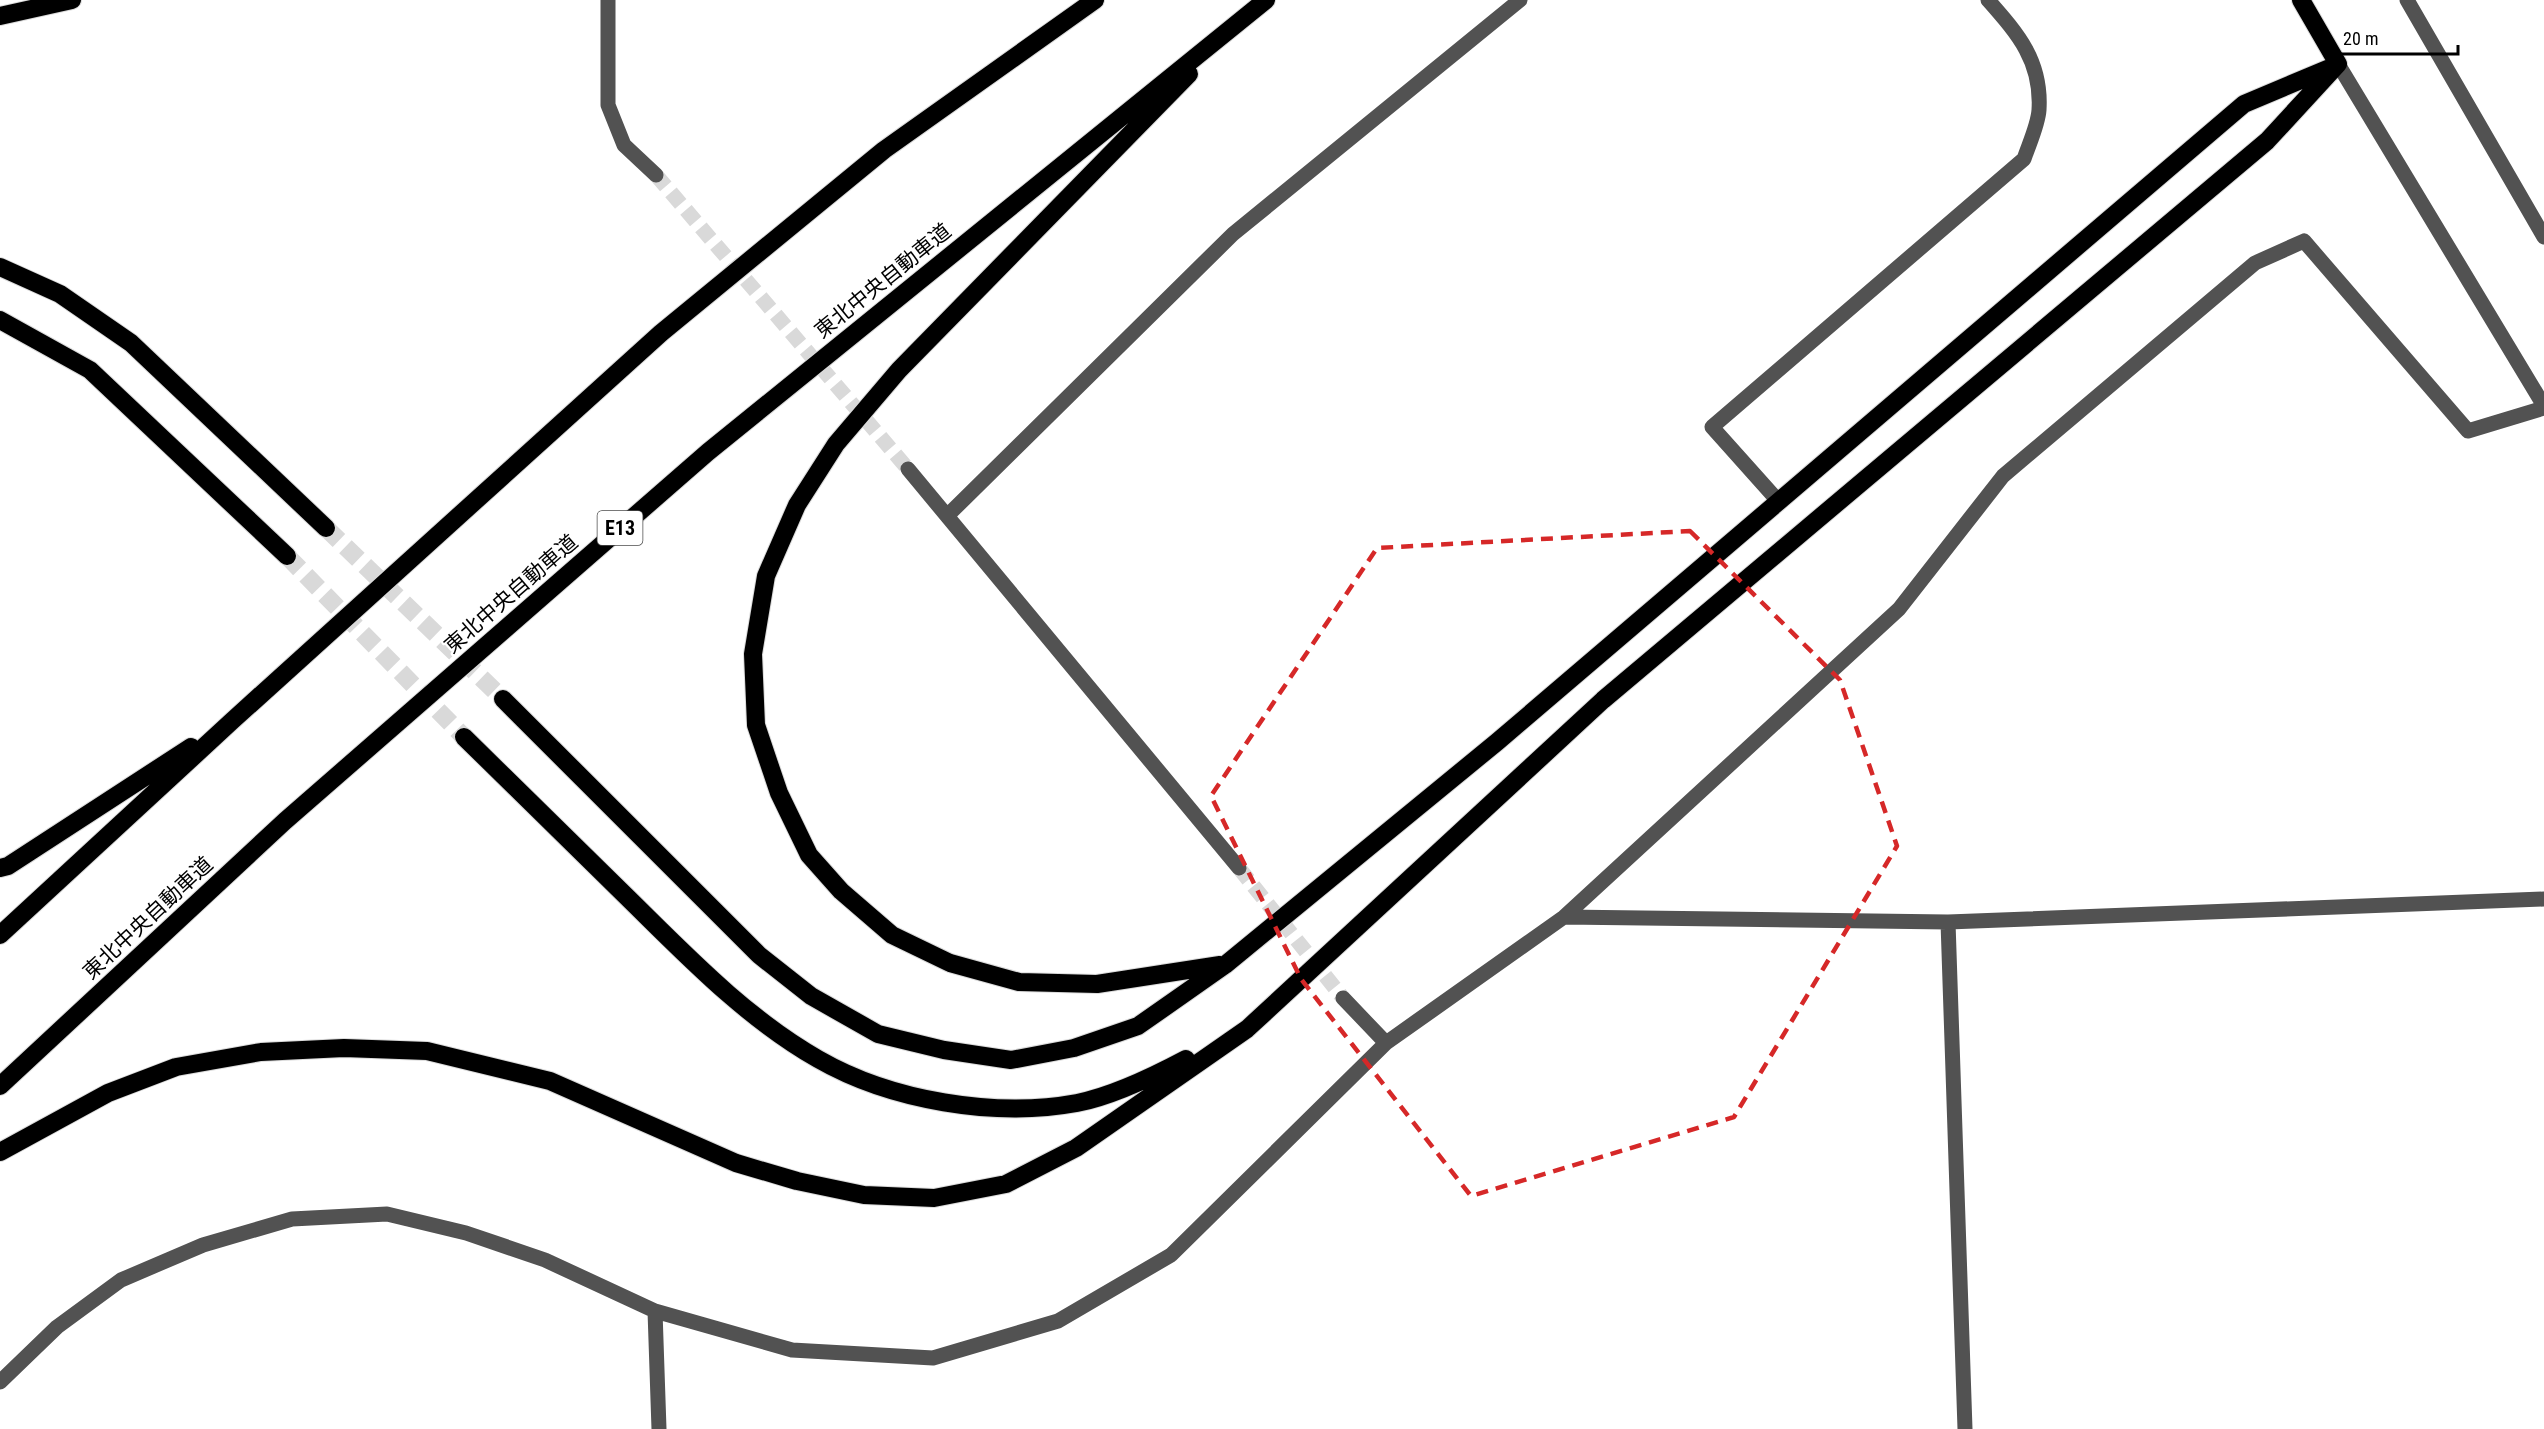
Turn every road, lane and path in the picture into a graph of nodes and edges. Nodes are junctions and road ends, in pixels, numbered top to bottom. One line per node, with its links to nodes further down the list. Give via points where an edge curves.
1 (72, 0): 9 (highway)
2 (608, 0): 11 (street, via 608,105 624,144)
3 (1095, 0): 22 (highway, via 884,150 661,333)
4 (1520, 0): 18 (street, via 1233,234)
5 (1988, 0): 17 (street, via 2019,36 2037,72 2039,112 2024,159 1712,427)
6 (2301, 0): 10 (highway)
7 (2407, 0): 12 (street)
8 (1259, 5): 30 (highway, via 899,369 836,444 797,505 766,576 753,654 756,725 778,793 809,855 841,891 892,935 950,963 1019,982 1097,984); 34 (highway, 東北中央自動車道 / E13, via 708,452 285,821)
9 (0, 16)
10 (2338, 64): 15 (street); 17 (highway, via 2244,104); 32 (highway, via 2267,141 1603,700)
11 (656, 175)
12 (2544, 237)
13 (0, 267): 19 (highway, via 60,294 131,343)
14 (0, 320): 20 (highway, via 90,370)
15 (2544, 407): 27 (street, via 2468,431 2304,241 2255,262 2003,476 1899,609)
16 (908, 469): 18 (street)
17 (1779, 502): 30 (highway, via 1497,742)
18 (947, 516): 25 (street)
19 (326, 528)
20 (287, 556)
21 (503, 699): 30 (highway, via 759,955 811,996 878,1034 944,1050 1011,1060 1074,1048 1137,1026)
22 (233, 720): 24 (highway); 29 (highway)
23 (464, 737): 32 (highway, via 702,971 765,1023 819,1060 888,1090 935,1101 1004,1108 1078,1103 1150,1078)
24 (0, 868)
25 (1239, 868)
26 (2544, 899): 28 (street)
27 (1564, 917): 28 (street); 33 (street)
28 (1948, 922): 39 (street)
29 (0, 935)
30 (1225, 965)
31 (1343, 998): 33 (street)
32 (1247, 1029): 35 (highway, via 1076,1148 1006,1184 934,1198 864,1195 797,1181 736,1163 550,1081 427,1051 344,1048 261,1052 176,1067 108,1093)
33 (1386, 1043): 36 (street, via 1171,1255 1058,1321 933,1358 792,1350)
34 (0, 1086)
35 (0, 1152)
36 (655, 1311): 37 (street, via 545,1260 454,1230 387,1214 292,1219 202,1245 121,1280 57,1327); 38 (street)
37 (0, 1382)
38 (659, 1429)
39 (1965, 1429)

